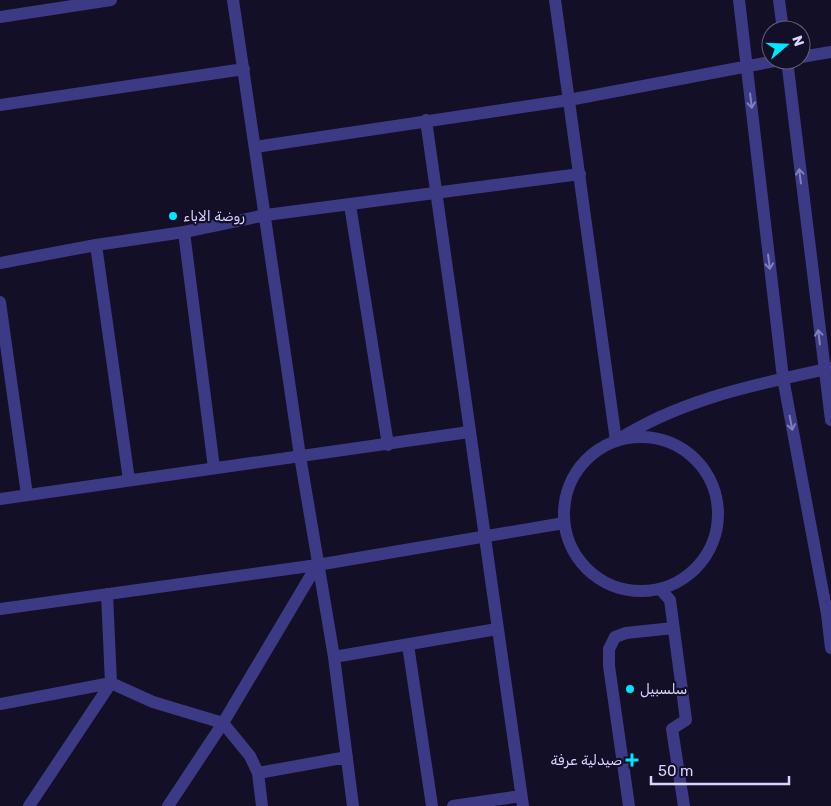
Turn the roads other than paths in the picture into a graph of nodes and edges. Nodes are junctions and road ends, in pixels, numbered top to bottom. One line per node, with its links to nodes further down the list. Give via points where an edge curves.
1 (111, 0): 6 (street)
2 (233, 0): 13 (street)
3 (555, 0): 15 (street)
4 (739, 0): 12 (street)
5 (779, 0): 8 (street)
6 (47, 5): 7 (street)
7 (0, 18)
8 (782, 20)
9 (831, 52): 10 (street)
10 (811, 55)
11 (761, 63): 12 (street)
12 (747, 66): 15 (street); 28 (street, one-way to 28)
13 (244, 69): 16 (street); 18 (street)
14 (788, 70): 27 (street, one-way to 14)
15 (570, 100): 17 (street); 19 (street)
16 (0, 105)
17 (426, 120): 18 (street); 20 (street)
18 (255, 147): 22 (street)
19 (580, 174): 20 (street); 31 (street)
20 (436, 193): 21 (street); 30 (street)
21 (350, 205): 22 (street); 32 (street)
22 (266, 215): 23 (street); 33 (street)
23 (184, 232): 24 (street); 34 (street)
24 (96, 245): 25 (street); 35 (street)
25 (0, 263)
26 (0, 302): 36 (street)
27 (827, 369): 28 (street); 29 (street)
28 (783, 378): 31 (street, via 678,409 643,423); 47 (street, one-way to 47)
29 (831, 420)
30 (469, 432): 32 (street); 39 (street)
31 (616, 441): 38 (street, via 600,448 576,472 568,488); 41 (street, via 652,437 677,446 698,462 716,492 718,528 708,553 692,573)
32 (388, 445): 33 (street)
33 (300, 456): 34 (street); 40 (street)
34 (214, 468): 35 (street)
35 (129, 480): 36 (street)
36 (27, 495): 37 (street)
37 (0, 499)
38 (564, 523): 39 (street); 41 (street, via 568,541 577,558 605,583 623,590)
39 (483, 535): 40 (street); 45 (street)
40 (317, 565): 42 (street); 48 (street); 51 (street)
41 (661, 590): 44 (street, via 670,600)
42 (107, 594): 43 (street); 49 (street)
43 (0, 608)
44 (673, 628): 61 (street, via 626,633 615,637 609,649); 62 (street, via 686,720 672,728)
45 (497, 629): 46 (street); 54 (street)
46 (408, 645): 48 (street); 59 (street)
47 (831, 648)
48 (334, 657): 52 (street)
49 (111, 682): 50 (street); 51 (street, via 153,702); 55 (street)
50 (0, 704)
51 (223, 723): 53 (street, via 250,756); 56 (street)
52 (347, 757): 53 (street); 58 (street)
53 (258, 773): 57 (street)
54 (522, 801): 60 (street)
55 (29, 806)
56 (168, 806)
57 (262, 806)
58 (353, 806)
59 (432, 806)
60 (453, 806)
61 (629, 806)
62 (684, 806)

